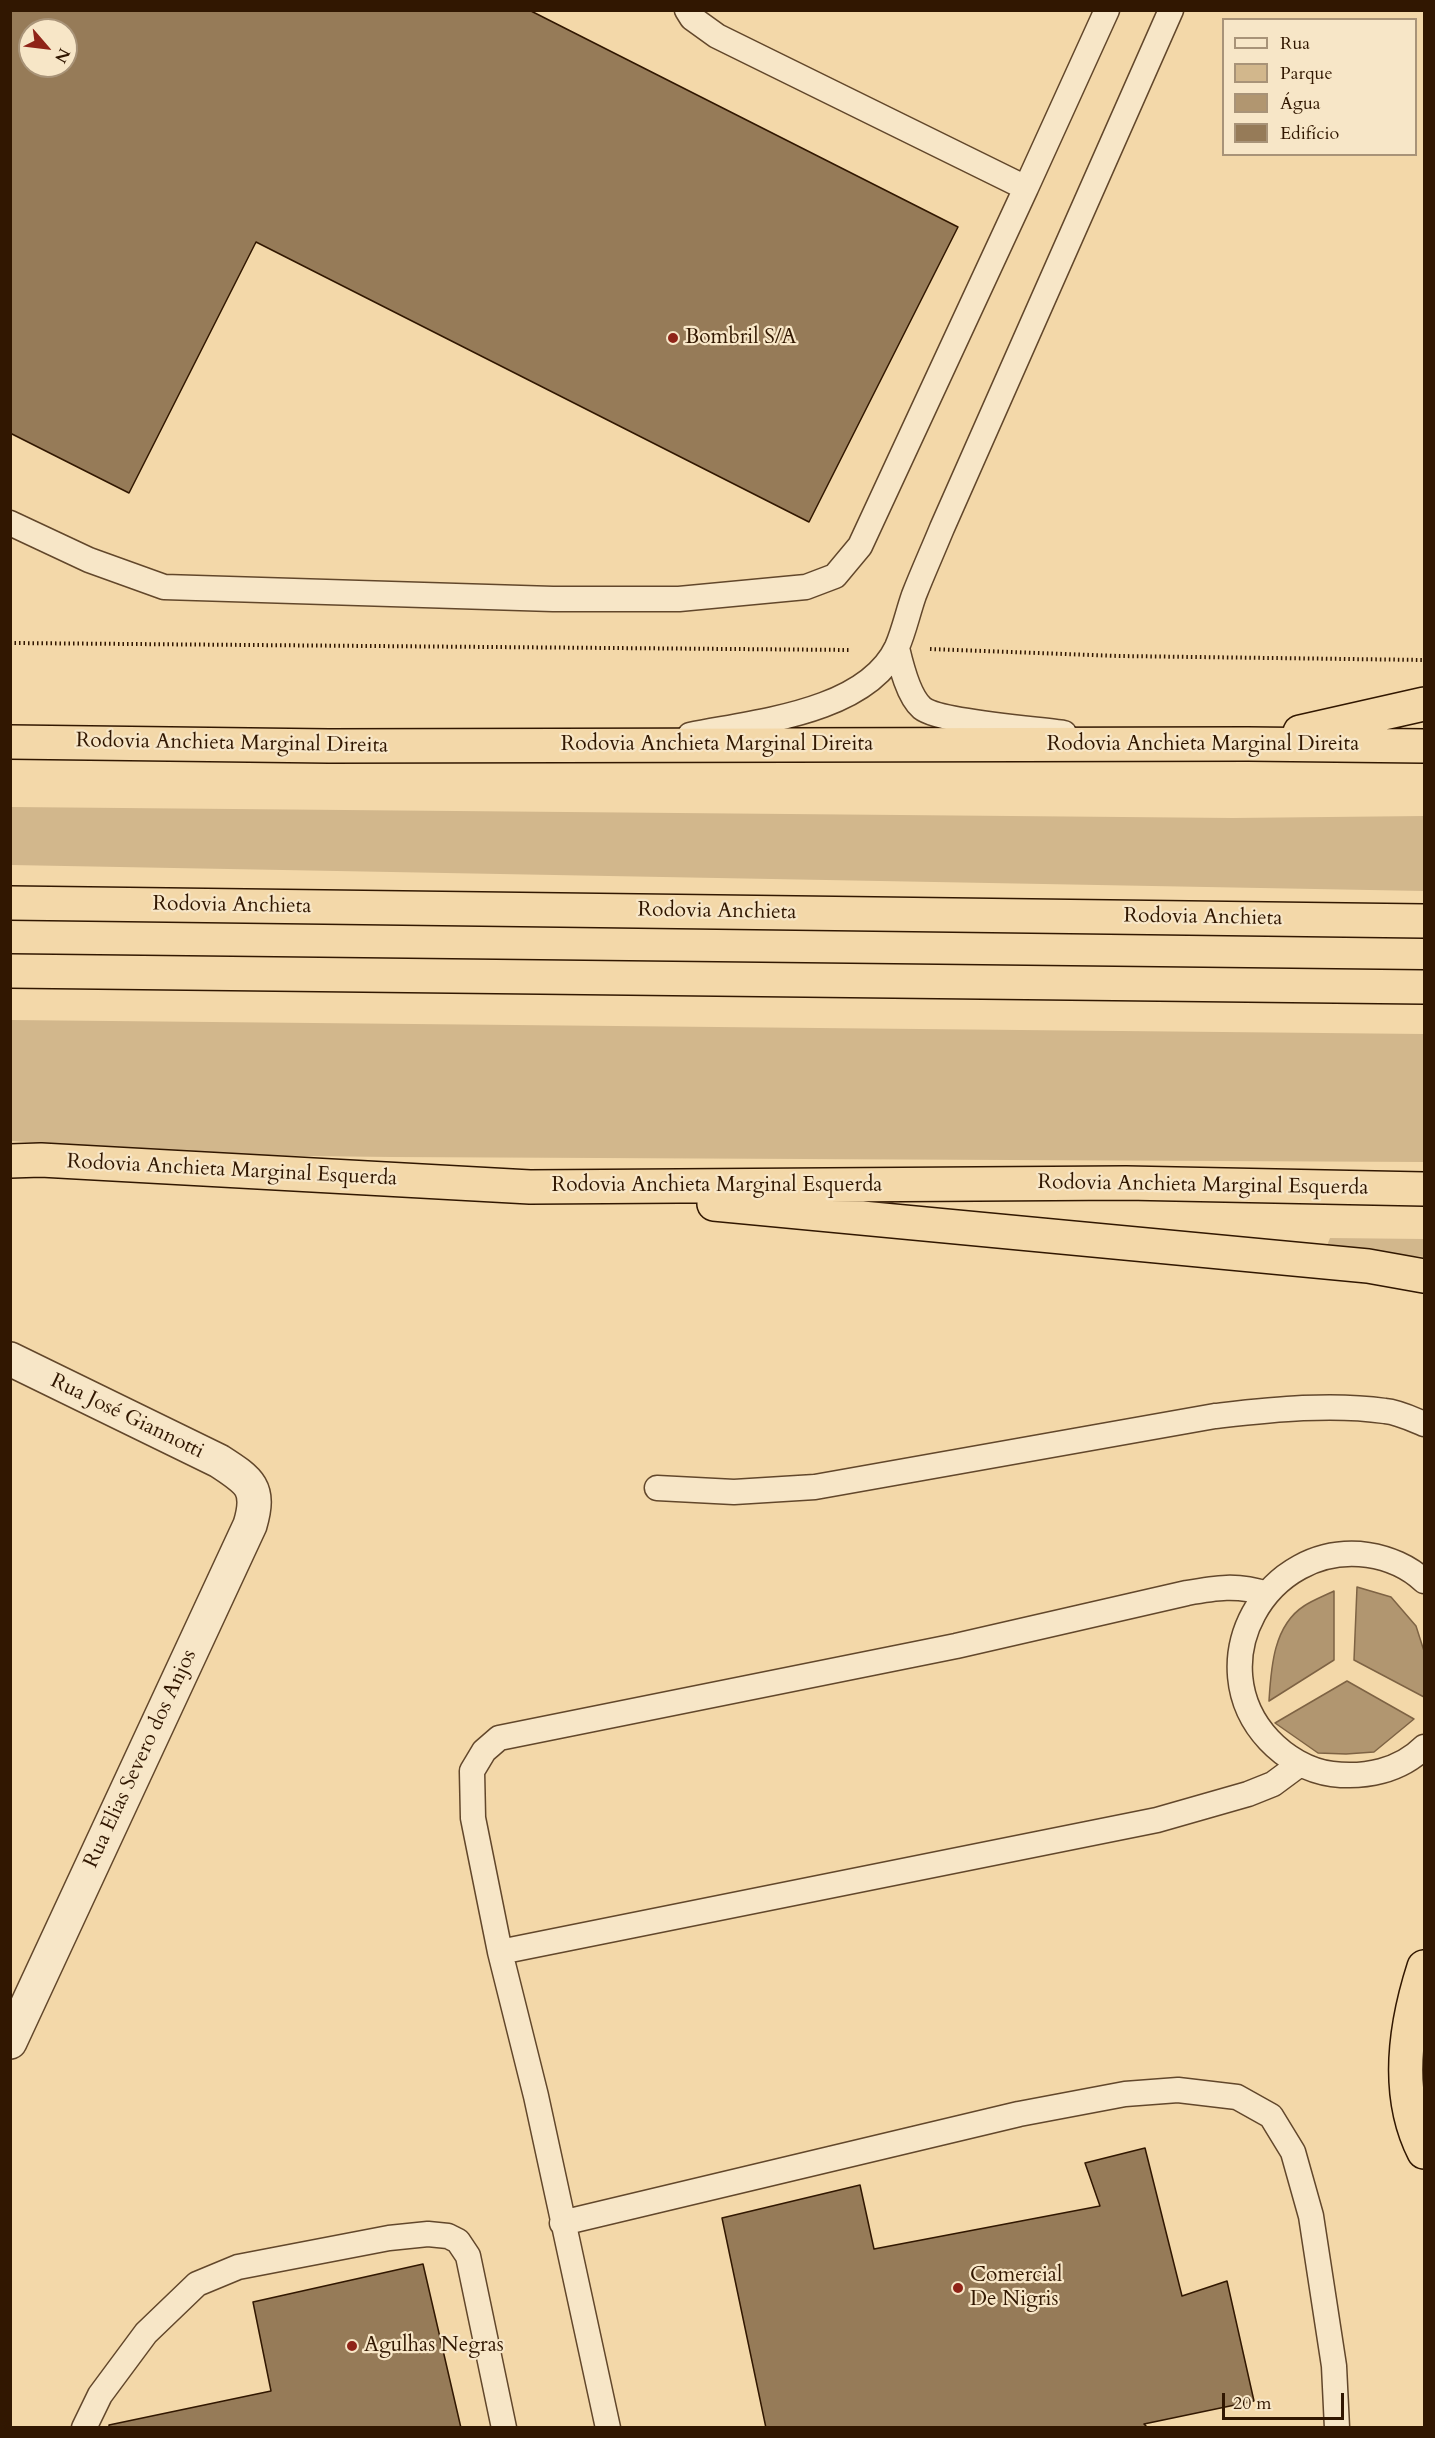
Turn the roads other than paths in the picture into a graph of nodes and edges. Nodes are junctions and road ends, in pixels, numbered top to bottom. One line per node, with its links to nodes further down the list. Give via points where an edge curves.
1 (687, 10): 4 (lane, via 717,36)
2 (1107, 10): 4 (lane)
3 (1171, 10): 6 (lane, via 942,528)
4 (1026, 189): 5 (lane, via 860,546 835,576 806,587 679,599 553,599 164,587 89,560)
5 (10, 523)
6 (897, 648): 10 (lane, via 880,672 824,706); 11 (lane, via 904,674 922,708 950,718)
7 (1425, 704): 9 (highway)
8 (10, 742): 10 (highway, Rodovia Anchieta Marginal Direita)
9 (1248, 744): 11 (highway, Rodovia Anchieta Marginal Direita); 12 (highway, Rodovia Anchieta Marginal Direita)
10 (641, 745): 11 (highway, Rodovia Anchieta Marginal Direita)
11 (1149, 745)
12 (1425, 746)
13 (10, 903): 14 (highway, Rodovia Anchieta)
14 (1425, 921)
15 (10, 971): 16 (highway)
16 (1425, 987)
17 (10, 1161): 18 (highway, Rodovia Anchieta Marginal Esquerda)
18 (530, 1187): 19 (highway, Rodovia Anchieta Marginal Esquerda, via 1126,1183); 20 (highway, via 1356,1265)
19 (1425, 1189)
20 (1425, 1276)
21 (10, 1359): 23 (street, Rua José Giannotti, via 219,1461)
22 (1425, 1424): 24 (lane, via 1386,1411 1272,1409 815,1487 734,1492)
23 (243, 1477): 31 (street, Rua Elias Severo dos Anjos, via 252,1489 256,1505 250,1525)
24 (657, 1488)
25 (1425, 1581): 26 (lane, via 1401,1565 1378,1556 1354,1553 1329,1555 1305,1563)
26 (1266, 1593): 28 (lane, via 1243,1638 1239,1663 1242,1688 1263,1733); 29 (lane, via 1223,1587 1187,1593 956,1646 500,1738 484,1751 472,1771 473,1818)
27 (1425, 1747): 28 (lane, via 1397,1766 1373,1774 1324,1773)
28 (1300, 1764): 29 (lane, via 1273,1784 1248,1794 1157,1820)
29 (500, 1952): 33 (lane)
30 (1425, 1967): 32 (highway, via 1412,2008 1406,2073 1411,2115)
31 (10, 2042)
32 (1425, 2152)
33 (562, 2223): 36 (lane); 37 (lane, via 1019,2114 1125,2094 1178,2090 1237,2097 1271,2116 1293,2152 1311,2216 1334,2366)
34 (84, 2427): 35 (lane, via 100,2396 140,2341 197,2284 238,2267 428,2234 458,2241 468,2256)
35 (504, 2427)
36 (608, 2427)
37 (1336, 2427)

